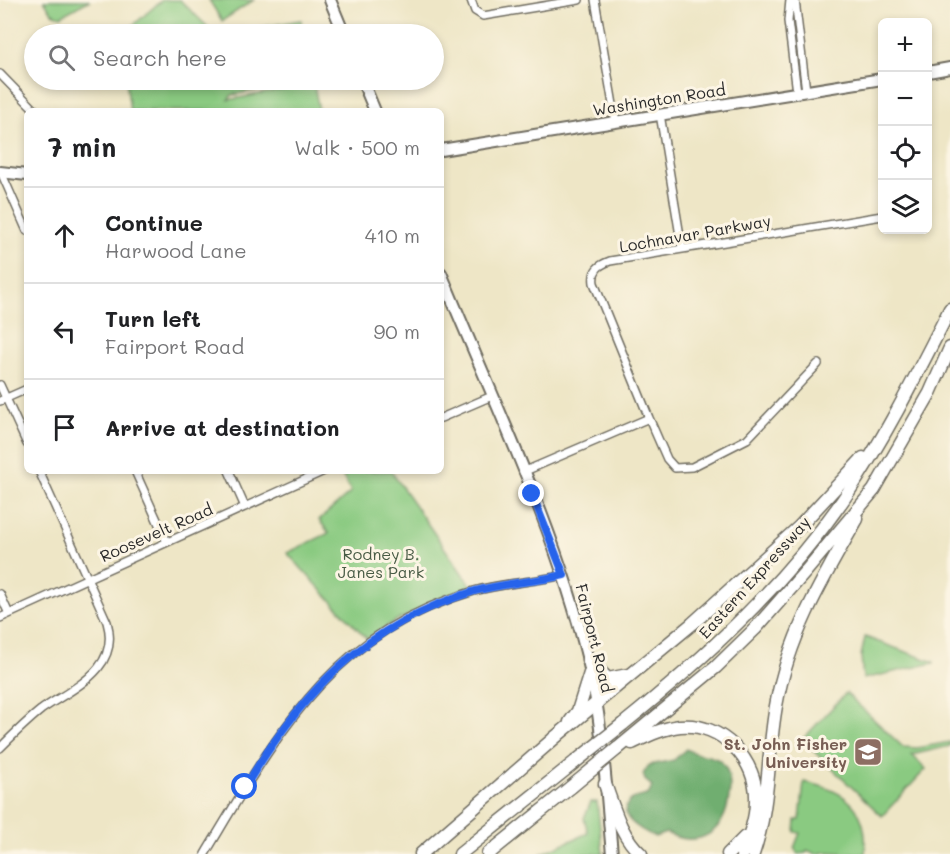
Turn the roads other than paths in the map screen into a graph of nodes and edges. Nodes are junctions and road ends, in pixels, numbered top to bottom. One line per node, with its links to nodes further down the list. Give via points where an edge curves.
1 (330, 0): 6 (main road)
2 (471, 0): 3 (street, via 475,11 483,16)
3 (579, 0)
4 (595, 0): 16 (street)
5 (793, 0): 12 (street)
6 (340, 24)
7 (950, 68): 8 (main road)
8 (932, 71)
9 (0, 74): 13 (street)
10 (878, 80): 12 (main road, Washington Road)
11 (366, 90): 14 (main road)
12 (802, 91): 15 (main road, Washington Road)
13 (33, 108)
14 (374, 108)
15 (660, 114): 16 (main road, Washington Road); 22 (street)
16 (616, 122): 17 (main road, Washington Road)
17 (444, 150)
18 (0, 172): 19 (main road); 21 (street)
19 (24, 175)
20 (878, 217): 22 (street, Lochnavar Parkway)
21 (24, 224)
22 (681, 248): 32 (street, Lochnavar Parkway, via 610,261 594,274 594,283)
23 (444, 280): 29 (main road, Fairport Road)
24 (950, 309): 33 (highway, Eastern Expressway)
25 (950, 348): 40 (highway, Eastern Expressway, via 930,393)
26 (818, 364): 32 (street, via 756,432 730,450 687,469 669,463)
27 (0, 385): 30 (street)
28 (24, 390): 30 (street)
29 (492, 396): 31 (street); 35 (main road, Fairport Road)
30 (3, 400): 34 (street)
31 (444, 417)
32 (650, 418): 35 (street)
33 (882, 437): 49 (highway, via 799,527); 59 (highway, Eastern Expressway, bridge, via 842,501 753,607 691,668)
34 (24, 438)
35 (523, 472): 43 (main road, Fairport Road)
36 (40, 474): 44 (street)
37 (136, 474): 42 (street)
38 (230, 474): 41 (street)
39 (317, 474): 41 (street, Roosevelt Road)
40 (874, 490): 54 (highway, Eastern Expressway, via 755,629 716,667); 65 (highway, via 796,633 776,706 765,814)
41 (245, 507): 42 (street, Roosevelt Road)
42 (167, 542): 44 (street, Roosevelt Road)
43 (564, 575): 48 (main road, Fairport Road); 57 (street, via 495,586 448,600 362,646 327,676 289,720)
44 (87, 578): 46 (street, Roosevelt Road); 53 (street, via 109,627 104,661 93,675 28,721)
45 (0, 594): 46 (street)
46 (9, 614): 47 (street, Roosevelt Road)
47 (0, 618)
48 (588, 660): 49 (highway, via 608,679); 50 (main road, Fairport Road)
49 (637, 671): 51 (highway)
50 (590, 674): 51 (main road, Fairport Road); 52 (highway, via 578,711)
51 (596, 705): 52 (highway); 55 (main road, Fairport Road)
52 (553, 740): 58 (highway)
53 (0, 748)
54 (617, 749): 56 (highway, via 658,731 681,726 720,735 738,750 751,772 756,794); 60 (highway, Eastern Expressway, bridge)
55 (605, 784): 61 (main road, Fairport Road); 62 (highway, via 621,828)
56 (753, 826): 63 (highway); 64 (highway)
57 (205, 854)
58 (421, 854)
59 (460, 854)
60 (488, 854)
61 (612, 854)
62 (641, 854)
63 (728, 854)
64 (742, 854)
65 (753, 854)

